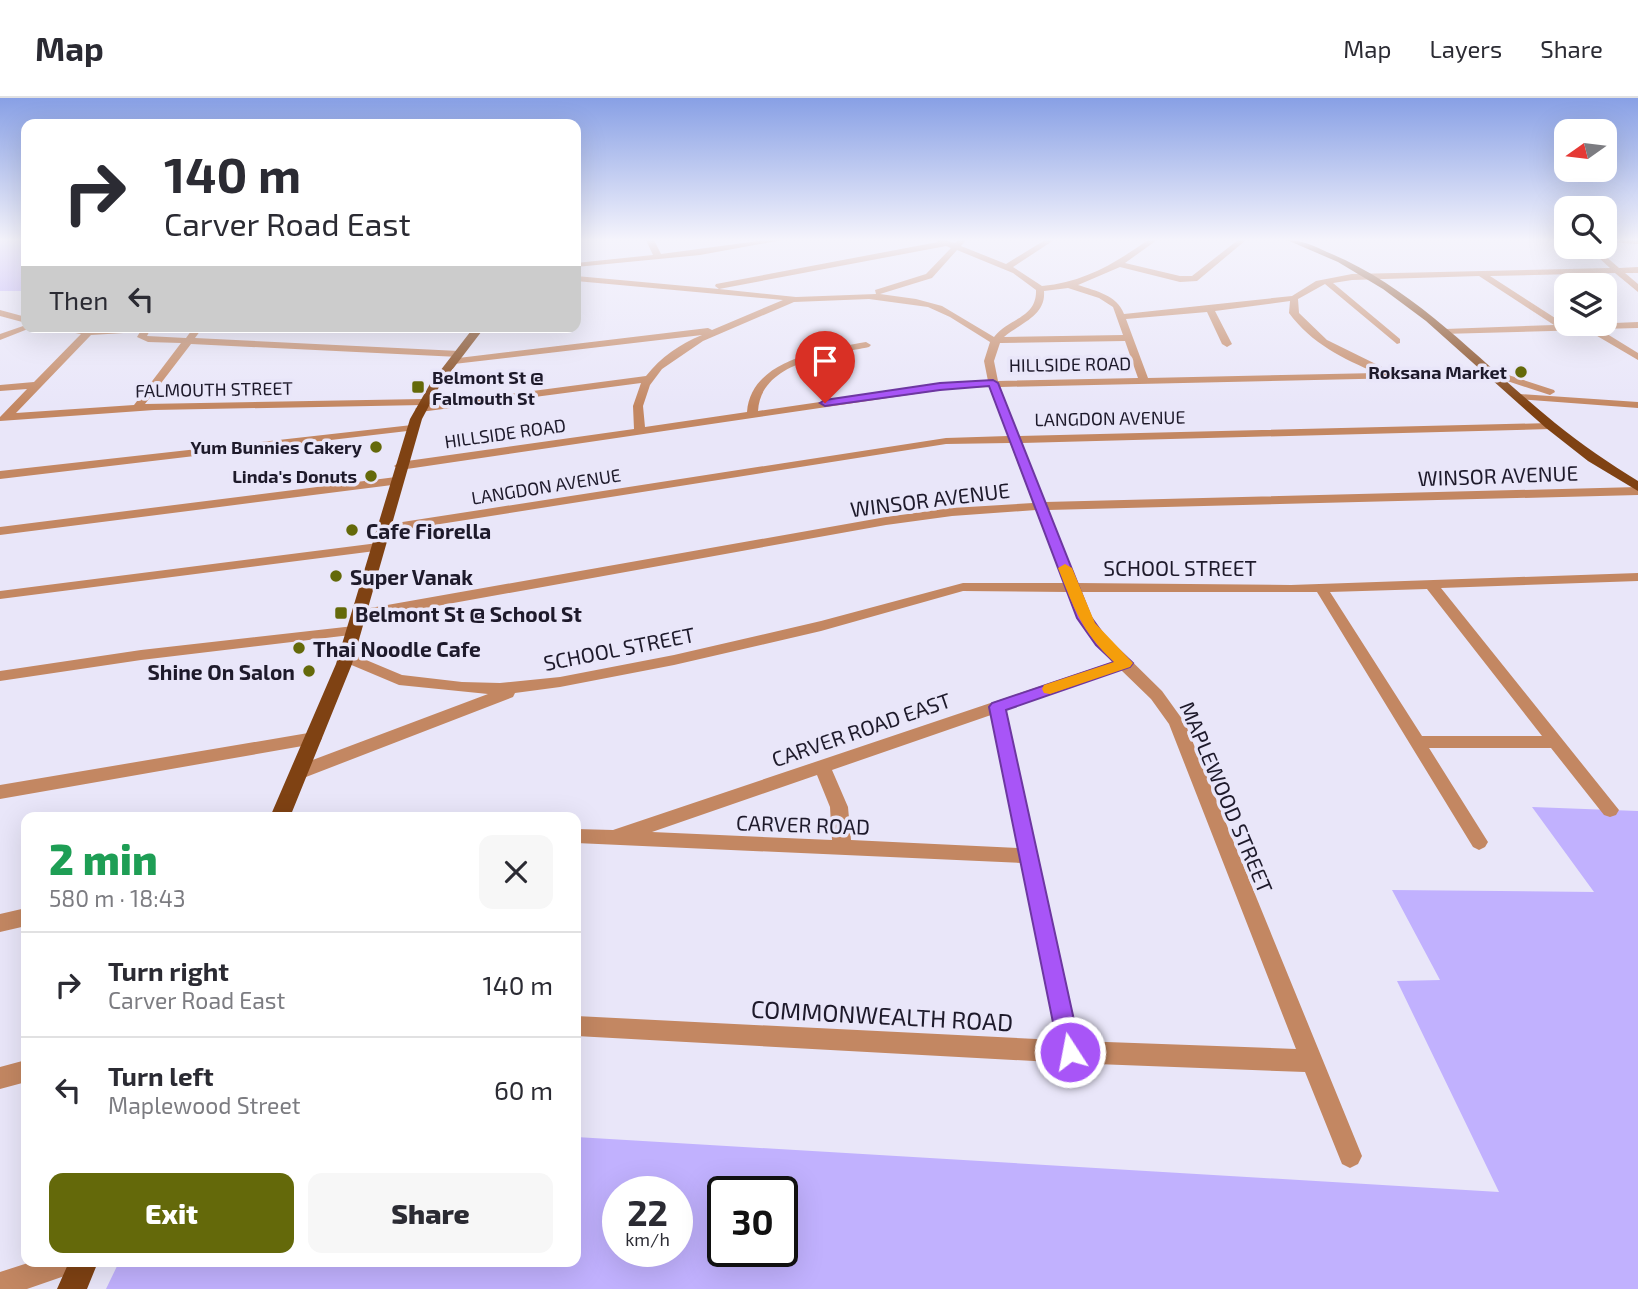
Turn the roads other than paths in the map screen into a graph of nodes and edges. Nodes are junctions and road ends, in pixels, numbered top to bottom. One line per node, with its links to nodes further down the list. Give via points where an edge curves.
1 (757, 296): 9 (street)
2 (850, 296): 9 (street)
3 (1041, 296): 29 (street, via 1037,309)
4 (1098, 296): 13 (street, via 1117,306)
5 (1297, 296): 10 (street)
6 (1343, 296): 31 (street)
7 (1398, 296): 21 (main road)
8 (1514, 296): 15 (street)
9 (836, 297): 20 (street, via 785,302); 29 (street, via 927,304)
10 (1294, 298): 11 (street); 36 (street, via 1294,313 1310,331 1352,358)
11 (1210, 309): 13 (street); 32 (street)
12 (0, 313): 14 (street)
13 (1122, 317): 28 (street)
14 (21, 319)
15 (1554, 321)
16 (1617, 326): 17 (street)
17 (1638, 326)
18 (1554, 328): 21 (street)
19 (21, 330): 27 (street)
20 (720, 330): 34 (street); 38 (street, via 676,354)
21 (1445, 332): 37 (main road)
22 (88, 333): 41 (street)
23 (144, 333): 30 (street, via 143,338)
24 (194, 333): 30 (street)
25 (475, 333): 34 (main road)
26 (1604, 336): 35 (street)
27 (0, 337)
28 (1129, 338): 29 (street); 39 (street)
29 (994, 340): 40 (street, MAPLEWOOD STREET, via 989,359)
30 (187, 341): 34 (street); 47 (street)
31 (1397, 341)
32 (1227, 344)
33 (866, 345): 48 (street, via 813,357 774,374 754,393)
34 (457, 357): 46 (main road)
35 (1638, 357)
36 (1392, 375): 37 (street, HILLSIDE ROAD); 39 (street, HILLSIDE ROAD)
37 (1495, 375): 43 (main road); 44 (street, HILLSIDE ROAD)
38 (648, 379): 46 (street, FALMOUTH STREET); 52 (street, via 637,405)
39 (1144, 380): 40 (street, HILLSIDE ROAD)
40 (993, 383): 48 (street, HILLSIDE ROAD, via 940,386); 53 (street, MAPLEWOOD STREET)
41 (38, 385): 42 (street); 49 (street)
42 (0, 388)
43 (1520, 397): 44 (street); 50 (main road)
44 (1576, 399): 45 (street)
45 (1638, 405)
46 (422, 406): 47 (street, FALMOUTH STREET); 51 (main road)
47 (137, 408): 49 (street, FALMOUTH STREET)
48 (752, 414): 52 (street, HILLSIDE ROAD)
49 (3, 420)
50 (1550, 426): 53 (street, LANGDON AVENUE); 57 (main road)
51 (412, 429): 54 (main road); 55 (street)
52 (640, 430): 54 (street, HILLSIDE ROAD)
53 (1014, 438): 58 (street, MAPLEWOOD STREET); 59 (street, LANGDON AVENUE, via 911,446)
54 (400, 466): 56 (main road)
55 (0, 475)
56 (396, 481): 59 (main road); 60 (street)
57 (1638, 489): 58 (street, WINSOR AVENUE)
58 (1041, 506): 64 (street, MAPLEWOOD STREET); 67 (street, WINSOR AVENUE, via 908,517)
59 (383, 530): 61 (main road)
60 (0, 531)
61 (378, 547): 66 (street); 67 (main road)
62 (1635, 580): 63 (street, SCHOOL STREET)
63 (1432, 584): 65 (street, SCHOOL STREET); 75 (street)
64 (1072, 587): 65 (street, SCHOOL STREET); 69 (street, MAPLEWOOD STREET, via 1092,630); 71 (street, SCHOOL STREET, via 957,588 745,644)
65 (1321, 588): 74 (street)
66 (0, 595)
67 (357, 623): 68 (main road); 70 (street)
68 (347, 657): 71 (street, SCHOOL STREET, via 399,680 462,688); 73 (main road)
69 (1125, 663): 72 (street, CARVER ROAD EAST); 90 (street, MAPLEWOOD STREET, via 1159,696 1177,723)
70 (0, 677)
71 (523, 687): 77 (street, SCHOOL STREET)
72 (997, 707): 76 (street, CARVER ROAD EAST); 85 (street)
73 (314, 738): 77 (main road); 78 (street)
74 (1418, 742): 75 (street); 83 (street)
75 (1555, 743): 79 (street)
76 (822, 766): 82 (street, CARVER ROAD EAST); 84 (street, via 839,807)
77 (300, 772): 80 (main road)
78 (0, 792)
79 (1610, 810)
80 (282, 812)
81 (581, 836): 82 (street, CARVER ROAD)
82 (612, 838): 84 (street, CARVER ROAD)
83 (1479, 842)
84 (842, 848): 85 (street, CARVER ROAD)
85 (1030, 856): 89 (street)
86 (21, 918): 87 (street)
87 (0, 923)
88 (581, 1026): 89 (street, COMMONWEALTH ROAD)
89 (1070, 1052): 90 (street, COMMONWEALTH ROAD)
90 (1312, 1060): 93 (street, MAPLEWOOD STREET)
91 (21, 1072): 92 (street)
92 (0, 1078)
93 (1350, 1156)
94 (55, 1267): 96 (street)
95 (82, 1267): 97 (main road)
96 (0, 1285)
97 (72, 1289)

